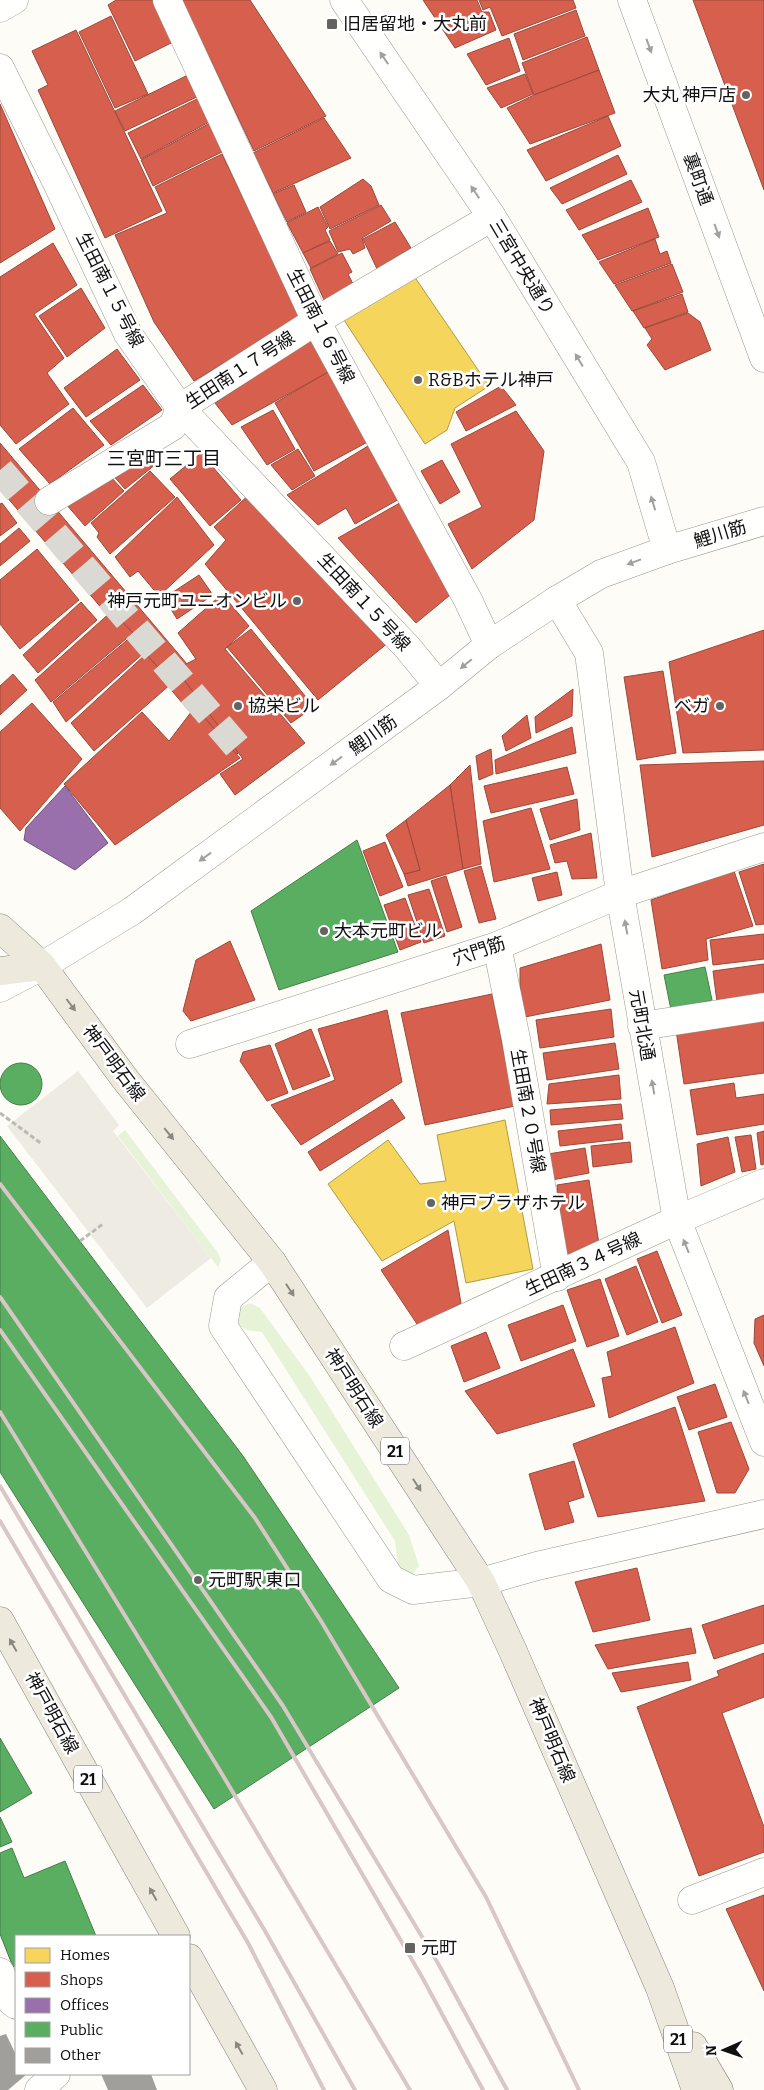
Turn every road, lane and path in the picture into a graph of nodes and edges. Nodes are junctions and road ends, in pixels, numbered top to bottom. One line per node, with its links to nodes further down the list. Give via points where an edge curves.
1 (14, 0): 5 (street)
2 (167, 0): 8 (street, 生田南１６号線)
3 (344, 0): 7 (street, 三宮中央通り, one-way to 3)
4 (632, 0): 9 (street, 裏町通, one-way to 9)
5 (0, 8)
6 (0, 68): 10 (street, 生田南１５号線, via 128,334)
7 (492, 217): 8 (street, 生田南１７号線); 13 (street, 三宮中央通り, one-way to 7, via 641,462)
8 (316, 321): 10 (street, 生田南１７号線); 15 (street, 生田南１６号線, via 468,600)
9 (764, 358)
10 (180, 408): 11 (street, 生田南１７号線, via 173,426); 16 (street, 生田南１５号線, via 407,647)
11 (49, 501)
12 (764, 521): 13 (street, 鯉川筋)
13 (667, 550): 14 (street, 鯉川筋, one-way to 14, via 601,574)
14 (557, 600): 15 (street, 鯉川筋); 18 (street, 元町北通, via 589,653)
15 (489, 645): 16 (street, 鯉川筋, one-way to 16)
16 (439, 686): 21 (street, 鯉川筋, one-way to 21, via 132,911)
17 (764, 846): 18 (street, 穴門筋)
18 (620, 894): 20 (street, 穴門筋); 25 (street, 元町北通, one-way to 18)
19 (0, 928): 21 (main road, 神戸明石線 / 21)
20 (497, 946): 26 (street, 穴門筋); 34 (street, 生田南２０号線)
21 (42, 966): 22 (main road); 23 (street, 鯉川筋); 33 (main road, 神戸明石線 / 21, one-way to 33, via 125,1079)
22 (0, 971)
23 (0, 988)
24 (764, 1007): 25 (street)
25 (642, 1026): 30 (street, 元町北通, one-way to 25)
26 (190, 1044)
27 (0, 1113): 28 (path)
28 (42, 1144)
29 (764, 1183): 30 (street, 生田南３４号線)
30 (676, 1220): 34 (street, 生田南３４号線); 36 (street, 元町北通, one-way to 30)
31 (103, 1224): 32 (path)
32 (80, 1241)
33 (272, 1262): 38 (main road, 神戸明石線 / 21, one-way to 38); 38 (street, via 228,1298 223,1326 391,1579 413,1590)
34 (556, 1277): 35 (street, 生田南３４号線)
35 (404, 1346)
36 (764, 1442)
37 (764, 1514): 38 (street)
38 (481, 1582): 45 (main road, 神戸明石線 / 21)
39 (0, 1621): 42 (main road, 神戸明石線 / 21, one-way to 39)
40 (764, 1872): 41 (street)
41 (692, 1900)
42 (175, 1935)
43 (190, 1960): 51 (main road, one-way to 43)
44 (0, 1972): 46 (street)
45 (660, 1988): 52 (main road, 神戸明石線 / 21); 53 (main road, 神戸明石線 / 21)
46 (15, 2004)
47 (56, 2075): 49 (street)
48 (58, 2075): 50 (street)
49 (39, 2090)
50 (67, 2090)
51 (263, 2090)
52 (696, 2090)
53 (719, 2090)

